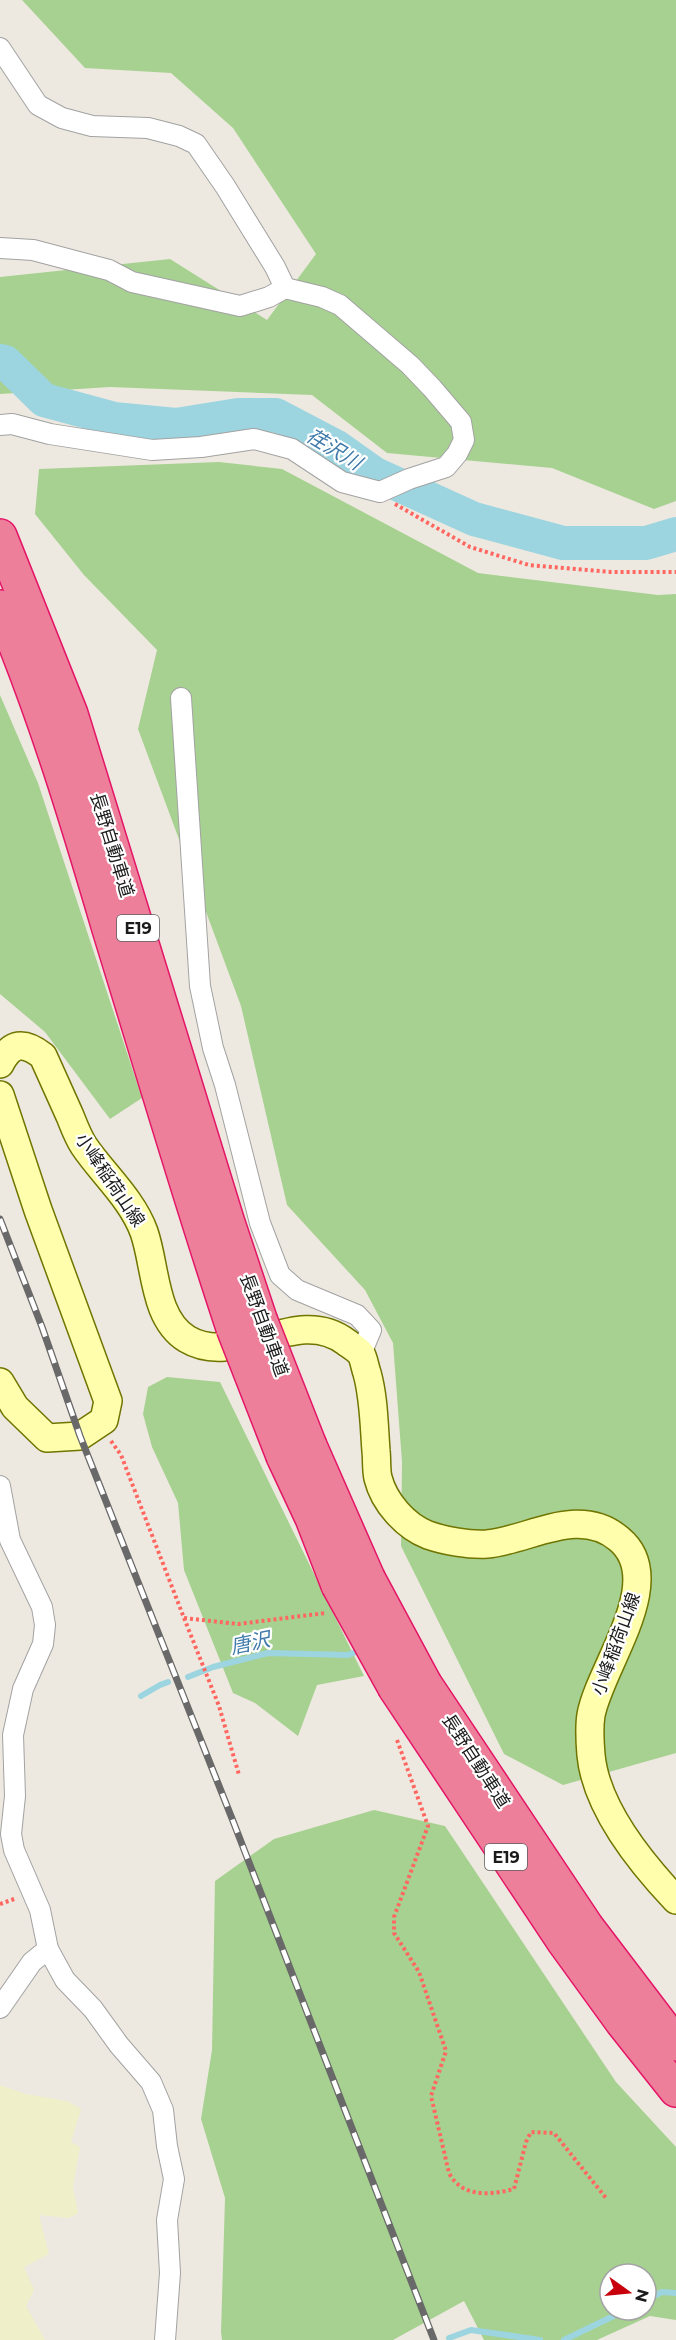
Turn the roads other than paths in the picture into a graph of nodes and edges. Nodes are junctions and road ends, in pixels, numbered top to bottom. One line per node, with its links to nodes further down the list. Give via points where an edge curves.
1 (0, 48): 3 (street, via 38,105 62,118 92,126 148,128 196,144)
2 (0, 248): 3 (street, via 33,250 109,270 132,282 240,306)
3 (285, 288): 4 (street, via 340,305 410,365 461,422 464,440 446,467 383,491 342,482 292,449 254,439 152,450)
4 (0, 424)
5 (1, 538): 10 (highway, 長野自動車道 / E19, via 70,714 228,1223)
6 (0, 607): 10 (highway, 長野自動車道 / E19, via 75,814 201,1233)
7 (181, 698): 11 (street, via 200,987 257,1212 280,1275 297,1290 357,1315 371,1330)
8 (0, 1064): 11 (main road, 小峰稲荷山線, via 6,1051 18,1046 32,1047 44,1056 82,1144 144,1230 165,1314 175,1330 189,1340 223,1347 302,1329 322,1331 341,1338)
9 (0, 1095): 12 (main road, via 108,1401 104,1420 80,1436 47,1438 15,1407)
10 (247, 1324): 17 (highway, 長野自動車道 / E19, bridge, via 345,1592 574,1908)
11 (361, 1354): 14 (main road, 小峰稲荷山線, via 372,1389 378,1478 403,1520 426,1534 487,1544 577,1523 601,1528 620,1539 634,1556 638,1581 634,1604 591,1716 591,1756 600,1795 623,1835)
12 (0, 1382)
13 (0, 1486): 15 (street, via 10,1540 42,1607 45,1625 43,1644 23,1689 13,1735 15,1796 11,1834 40,1910)
14 (676, 1900)
15 (48, 1949): 16 (street, via 32,1962); 20 (street, via 65,1980 151,2082 163,2110 174,2179 167,2220 170,2273)
16 (0, 2008)
17 (634, 2015): 18 (highway, 長野自動車道 / E19); 19 (highway, 長野自動車道 / E19)
18 (676, 2044)
19 (676, 2090)
20 (165, 2340)

